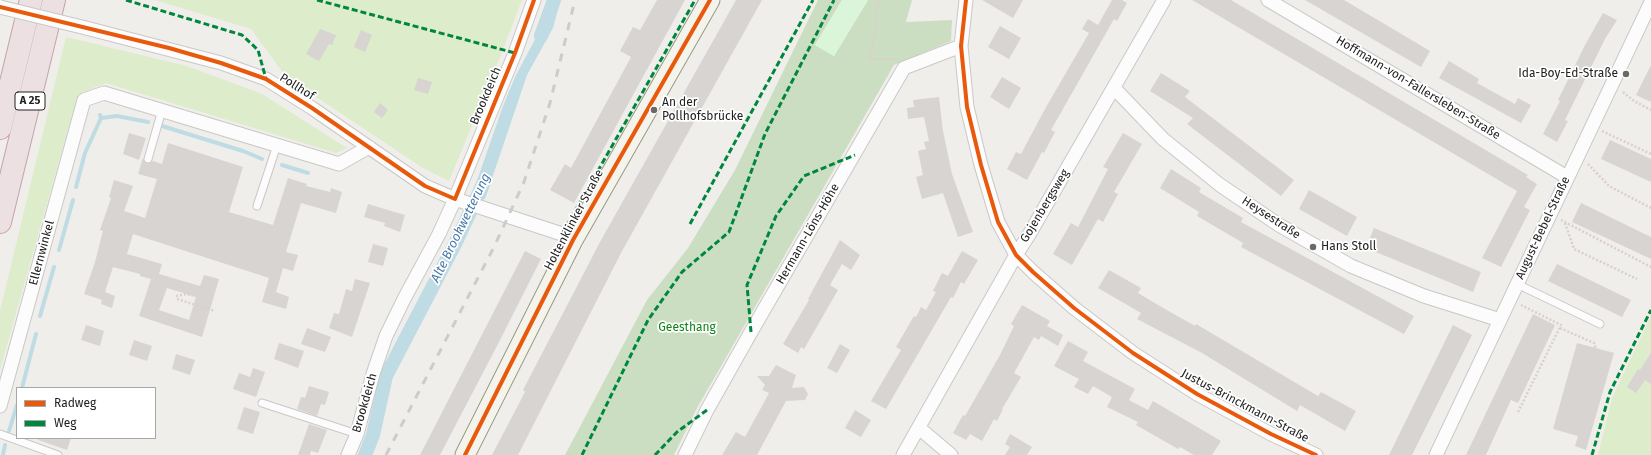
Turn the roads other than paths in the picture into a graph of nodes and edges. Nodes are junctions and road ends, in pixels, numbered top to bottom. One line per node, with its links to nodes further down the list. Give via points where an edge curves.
1 (31, 0): 13 (highway, A 25)
2 (54, 0): 20 (highway, A 25)
3 (534, 0): 18 (street, Brookdeich)
4 (710, 0): 21 (main road, Holtenklinker Straße)
5 (966, 0): 10 (street, Justus-Brinckmann-Straße)
6 (1164, 0): 11 (street, Gojenbergsweg)
7 (1268, 0): 17 (street, Hoffmann-von-Fallersleben-Straße)
8 (1647, 2): 17 (street, August-Bebel-Straße)
9 (0, 7): 15 (street, Pollhof, bridge, via 206,59 266,79)
10 (961, 46): 22 (street, Justus-Brinckmann-Straße, via 967,107 981,165 998,222); 34 (street, Hermann-Löns-Höhe, via 904,68 751,332)
11 (1114, 88): 22 (street, Gojenbergsweg); 24 (street, Heysestraße, via 1163,139 1220,184 1279,225 1351,266 1424,296)
12 (162, 110): 14 (street); 16 (lane); 27 (street, Ellernwinkel, via 104,93 84,100)
13 (0, 128)
14 (277, 145): 15 (street, via 339,164); 19 (lane)
15 (369, 147): 18 (street, Pollhof, via 425,186)
16 (148, 159)
17 (1567, 177): 23 (street, August-Bebel-Straße)
18 (455, 199): 21 (street, Pollhof, via 562,234); 30 (street, Brookdeich, via 386,336)
19 (257, 206)
20 (0, 222)
21 (573, 240): 33 (main road, Holtenklinker Straße)
22 (1016, 255): 28 (street, Gojenbergsweg); 37 (street, Justus-Brinckmann-Straße, via 1074,308 1133,353 1198,394 1271,434)
23 (1517, 284): 24 (street, August-Bebel-Straße); 25 (lane)
24 (1500, 320): 38 (street, August-Bebel-Straße)
25 (1600, 324)
26 (262, 402): 30 (lane)
27 (0, 406)
28 (919, 428): 35 (street, Gojenbergsweg); 36 (street)
29 (0, 434): 31 (lane)
30 (357, 434): 32 (street, Brookdeich)
31 (58, 455)
32 (348, 455)
33 (465, 455)
34 (685, 455)
35 (903, 455)
36 (951, 455)
37 (1316, 455)
38 (1436, 455)

